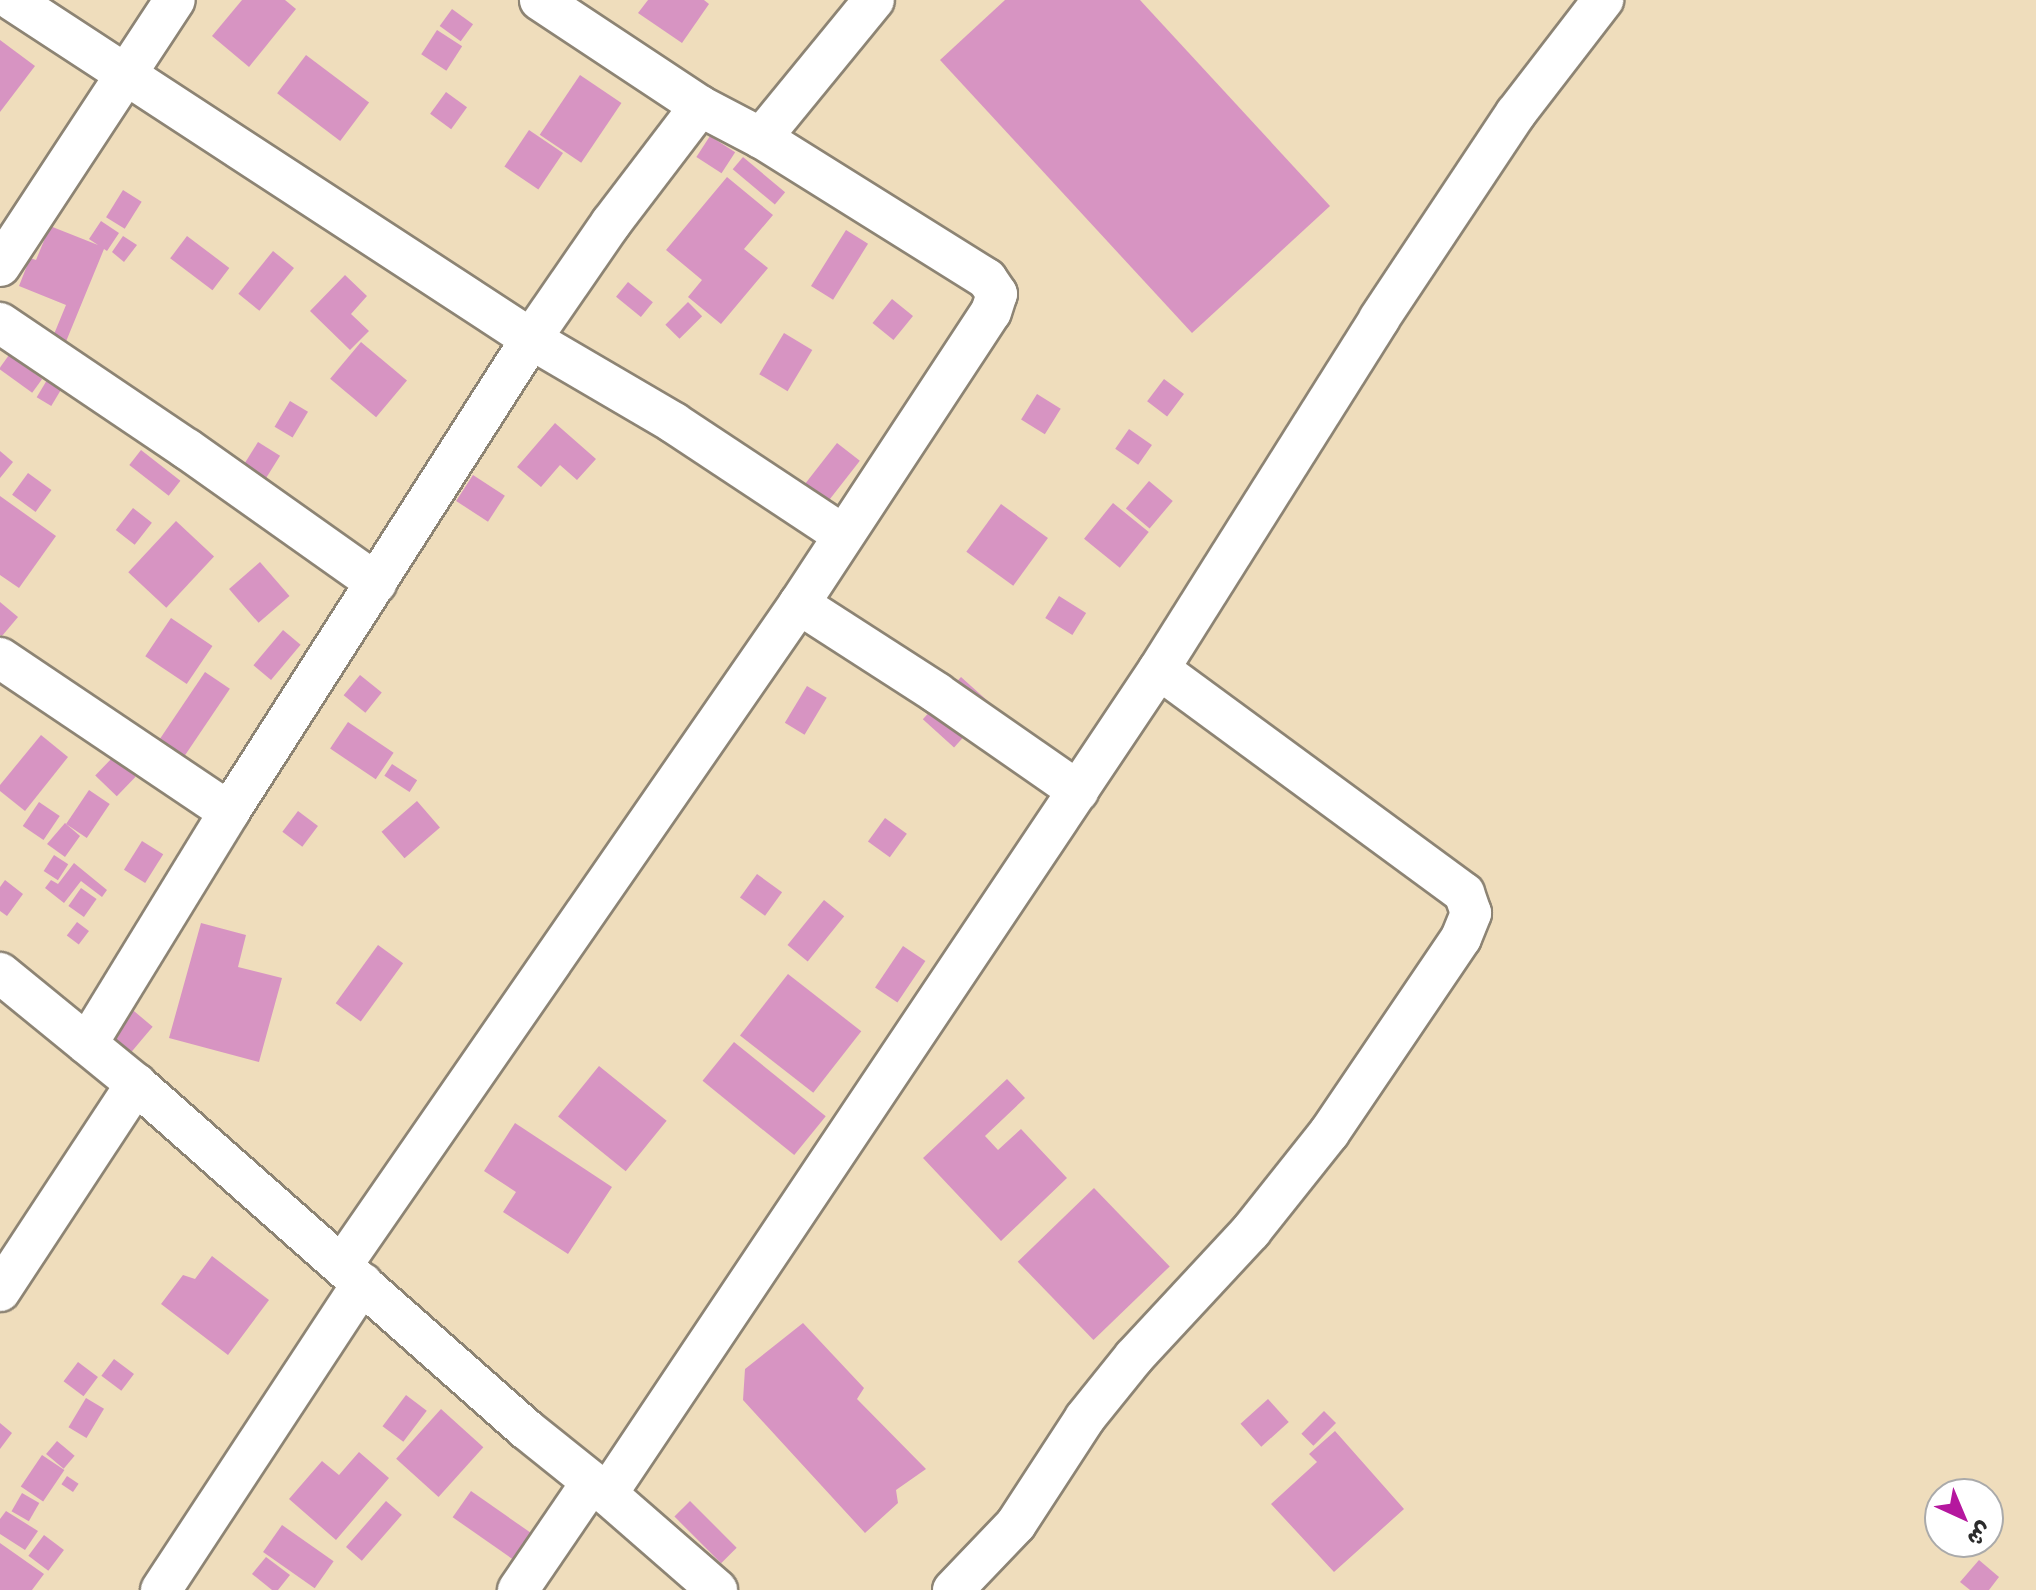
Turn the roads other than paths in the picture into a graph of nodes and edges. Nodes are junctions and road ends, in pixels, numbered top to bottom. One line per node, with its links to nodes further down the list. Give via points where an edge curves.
1 (12, 0): 6 (street)
2 (175, 0): 6 (street)
3 (540, 0): 7 (street)
4 (874, 0): 8 (street)
5 (1603, 0): 16 (street, via 1516,113 1379,319)
6 (124, 74): 9 (street); 11 (street)
7 (700, 106): 8 (street); 11 (street)
8 (761, 138): 12 (street, via 987,279 997,294 991,312)
9 (0, 266)
10 (0, 323): 13 (street)
11 (531, 339): 12 (street, via 674,423); 13 (street)
12 (842, 534): 14 (street)
13 (376, 583): 18 (street)
14 (799, 604): 17 (street); 22 (street)
15 (0, 658): 18 (street)
16 (1159, 669): 17 (street); 28 (street, via 1464,893 1471,913 1461,938 1329,1133 1251,1231 1134,1357 1085,1418 1016,1524)
17 (1078, 791): 24 (street)
18 (229, 812): 20 (street)
19 (0, 973): 20 (street)
20 (87, 1044): 21 (street)
21 (136, 1084): 22 (street); 23 (street)
22 (352, 1274): 24 (street); 25 (street)
23 (0, 1291)
24 (599, 1488): 26 (street); 27 (street)
25 (161, 1590)
26 (518, 1590)
27 (717, 1590)
28 (953, 1590)

